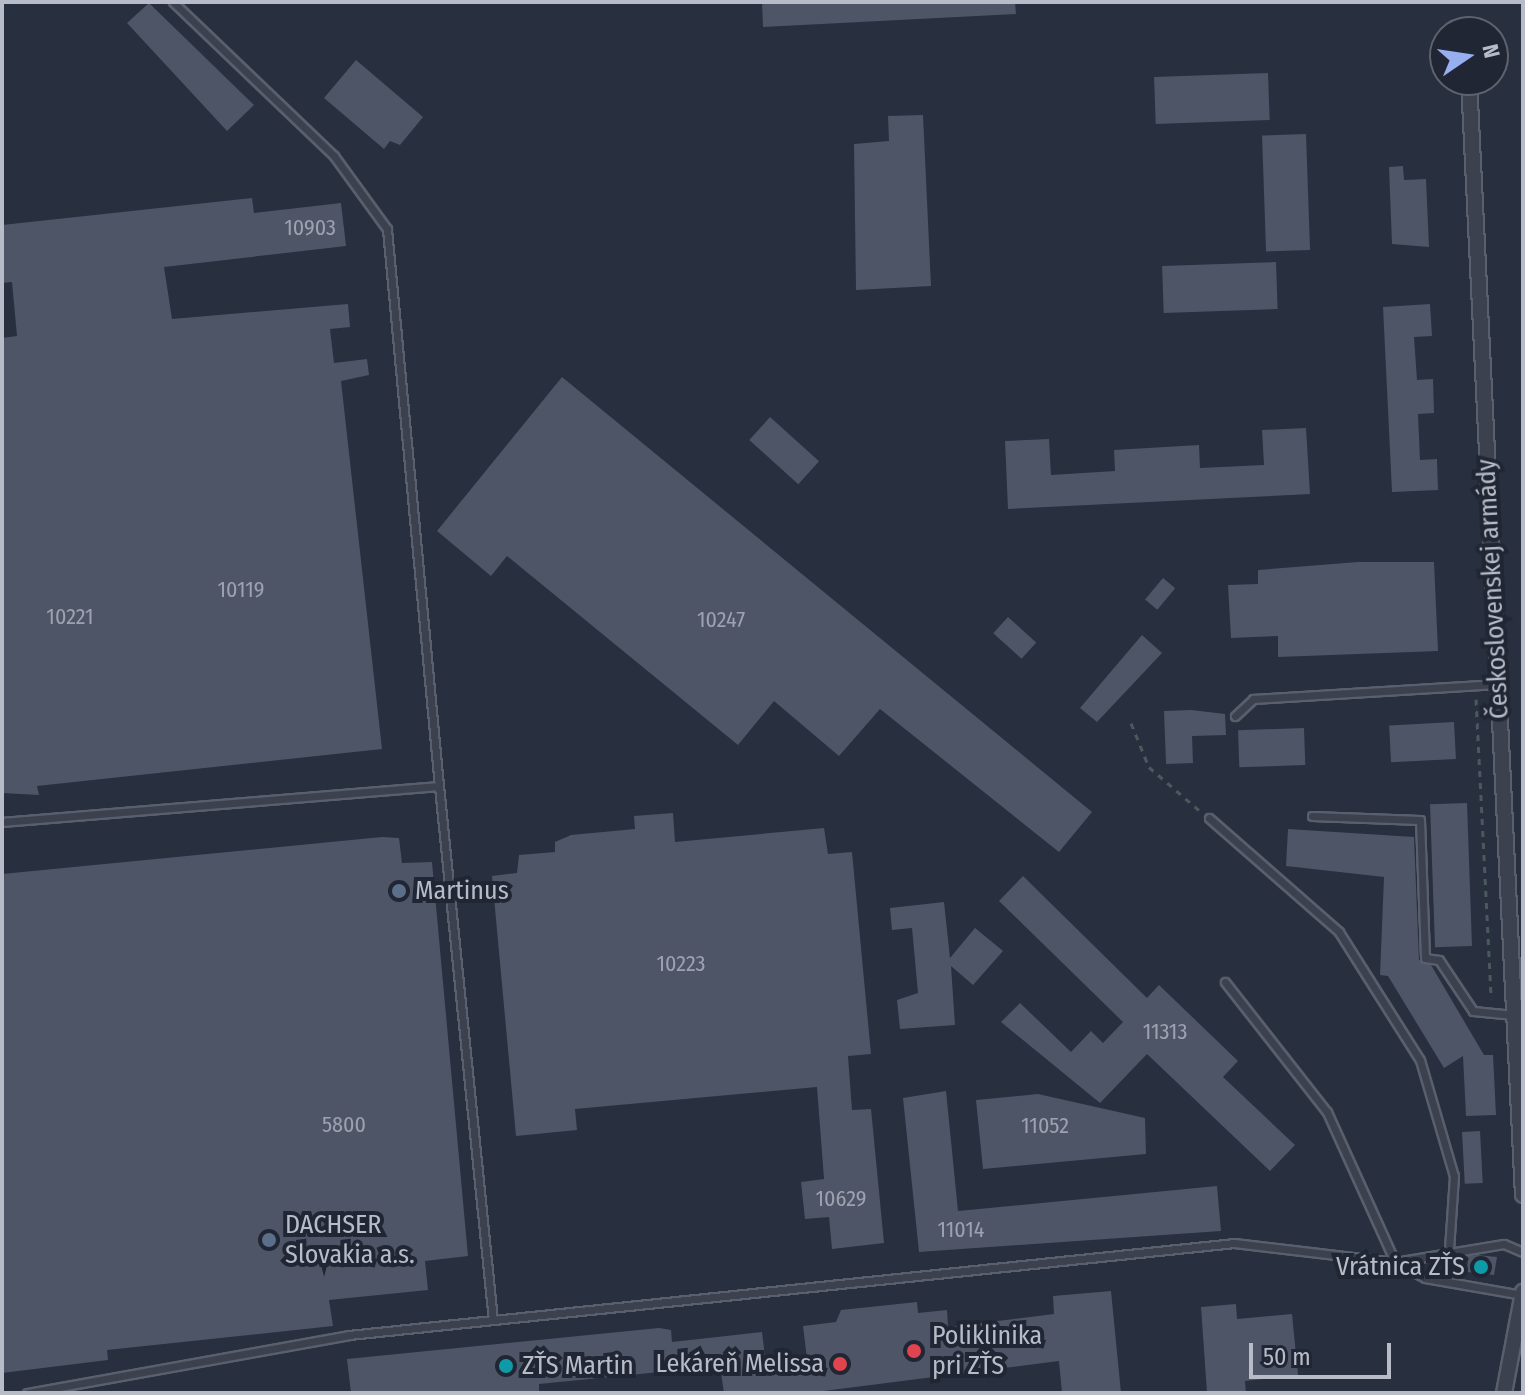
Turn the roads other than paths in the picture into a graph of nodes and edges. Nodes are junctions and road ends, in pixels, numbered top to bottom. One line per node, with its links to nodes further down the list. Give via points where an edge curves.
1 (173, 2): 5 (lane, via 334,156 387,229)
2 (1470, 96): 3 (street, Československej armády)
3 (1498, 684): 4 (lane, via 1253,699); 10 (street, Československej armády)
4 (1235, 716)
5 (439, 786): 8 (lane); 17 (lane)
6 (1312, 816): 10 (lane, via 1420,820 1425,958 1439,960 1473,1011)
7 (1209, 818): 13 (lane, via 1339,932 1420,1060 1454,1176)
8 (2, 822)
9 (1225, 982): 15 (lane, via 1327,1112)
10 (1514, 1015): 11 (street, Československej armády)
11 (1521, 1102): 12 (street, Československej armády)
12 (1523, 1195)
13 (1449, 1250): 14 (lane, via 1504,1244); 15 (lane)
14 (1523, 1252)
15 (1395, 1262): 16 (lane, via 1425,1278); 17 (lane, via 1234,1243)
16 (1523, 1293): 19 (street)
17 (493, 1320): 18 (lane, via 349,1335)
18 (27, 1393)
19 (1504, 1393)

